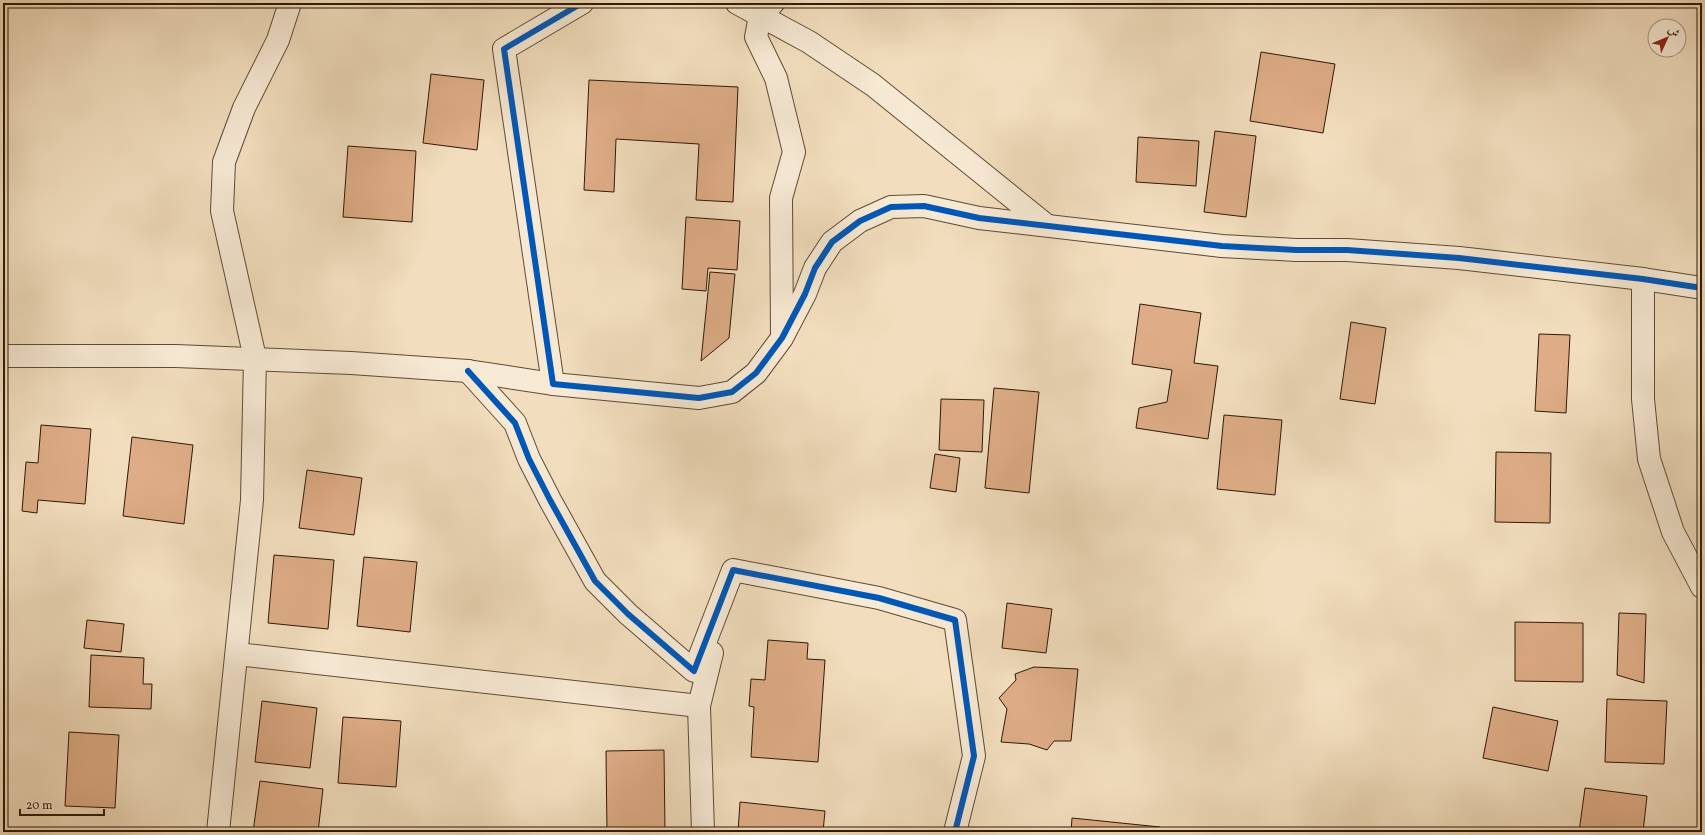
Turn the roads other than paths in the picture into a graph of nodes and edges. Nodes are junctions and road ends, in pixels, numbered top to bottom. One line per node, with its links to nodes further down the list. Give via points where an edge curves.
1 (290, 3): 10 (street, via 278,40 244,108 224,162 222,211)
2 (582, 3): 12 (street, via 504,49)
3 (736, 3): 4 (street)
4 (767, 9): 5 (street, via 809,42 873,85); 8 (street, via 756,37 776,78 794,152 781,198)
5 (1045, 224): 6 (street, via 1222,246 1347,250); 8 (street, via 979,218 924,206 891,207 860,221 832,242 815,268 805,294)
6 (1643, 279): 7 (street); 14 (street, via 1643,399 1649,459 1673,532)
7 (1702, 288)
8 (782, 338): 12 (street, via 756,373 732,392 699,398)
9 (3, 356): 10 (street)
10 (255, 358): 11 (street); 15 (street, via 252,500)
11 (468, 371): 12 (street); 13 (street, via 515,423 550,500 595,581 628,614 694,671)
12 (553, 384)
13 (733, 570): 16 (street); 19 (street, via 879,598 956,620 974,756)
14 (1702, 587)
15 (237, 654): 16 (street); 17 (street)
16 (699, 706): 18 (street)
17 (218, 832)
18 (703, 832)
19 (955, 832)

